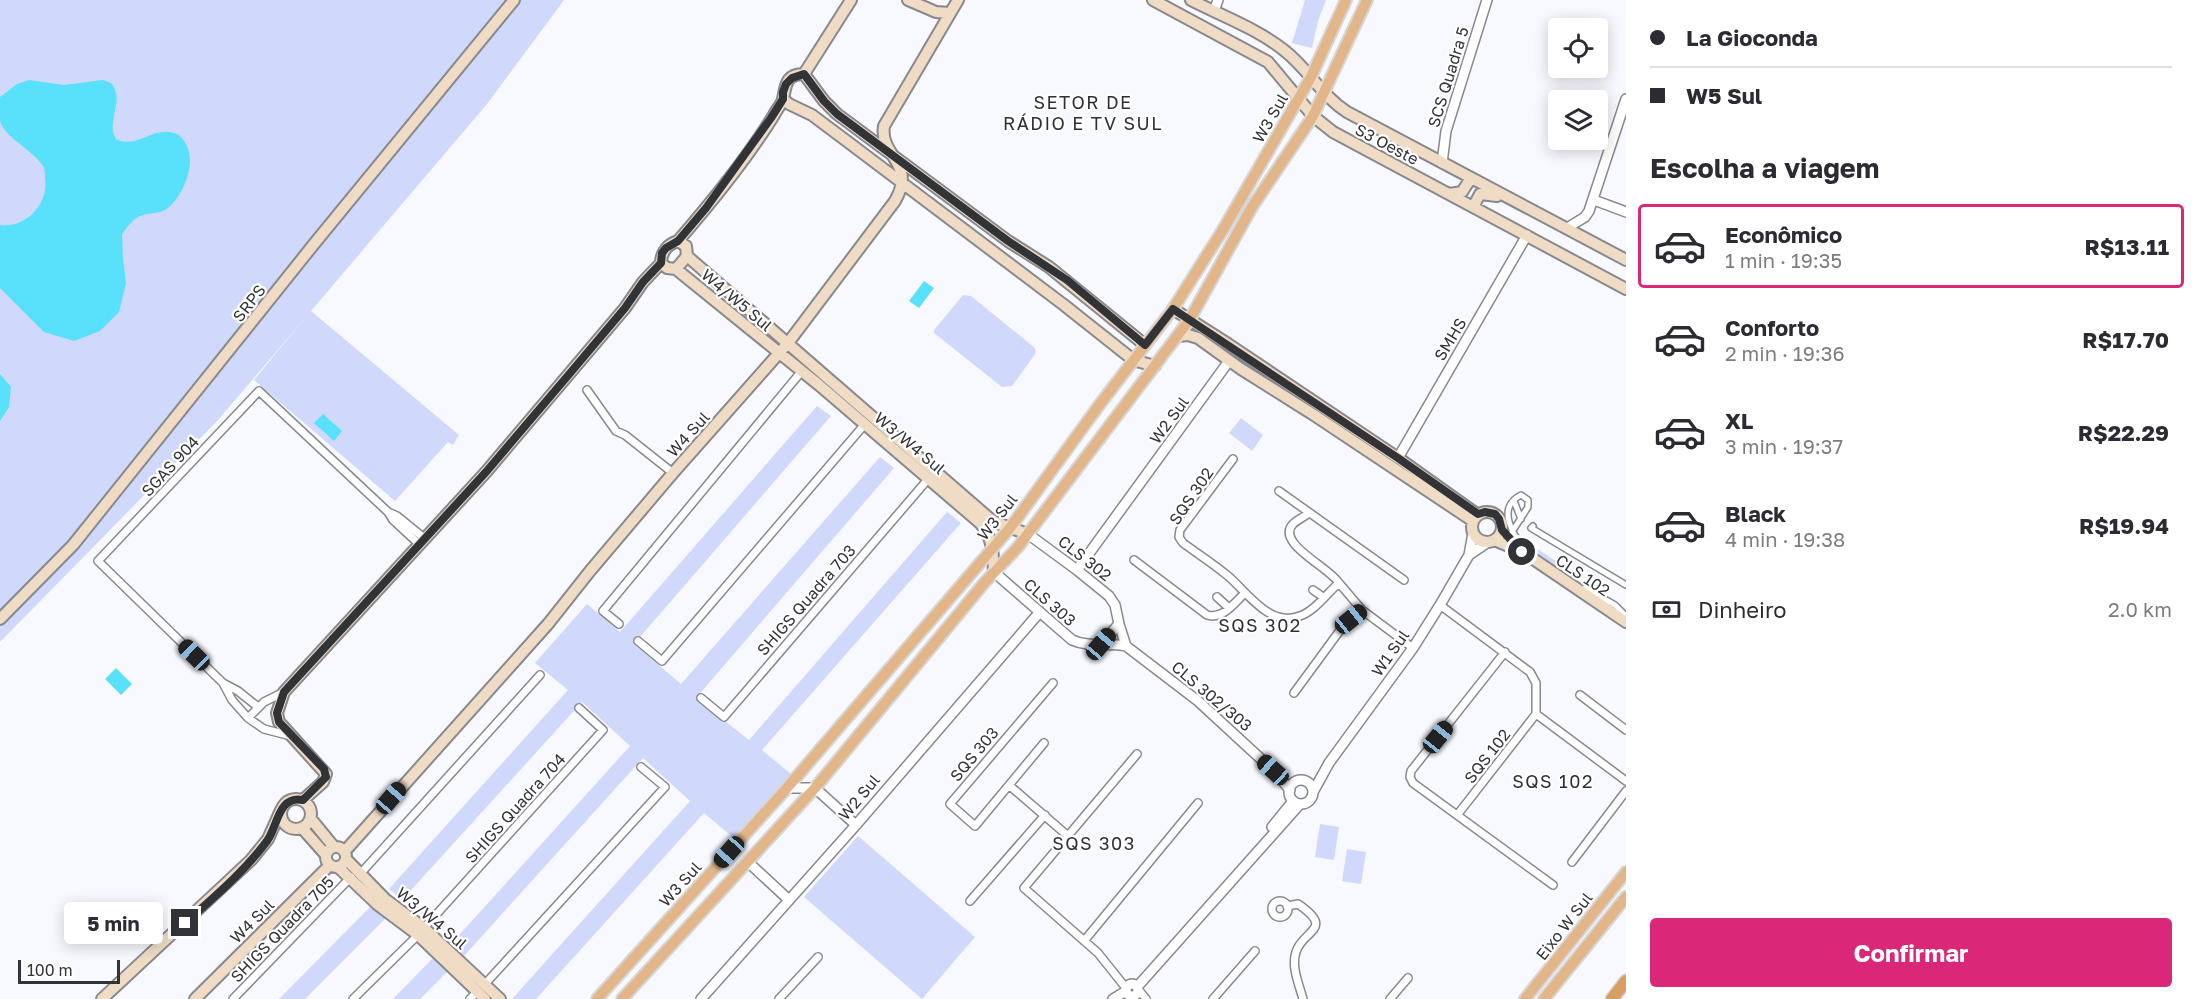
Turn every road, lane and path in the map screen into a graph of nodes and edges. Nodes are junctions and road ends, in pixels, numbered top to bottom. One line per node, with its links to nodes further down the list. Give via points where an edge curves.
1 (514, 0): 104 (main road, SRPS, via 73,545)
2 (851, 0): 13 (main road)
3 (908, 0): 12 (main road, via 936,12)
4 (958, 0): 12 (main road)
5 (1153, 0): 16 (main road, S3 Oeste, via 1259,56)
6 (1191, 0): 11 (main road, S3 Oeste)
7 (1218, 0): 11 (street)
8 (1346, 0): 14 (main road, W3 Sul)
9 (1367, 0): 15 (main road, W3 Sul)
10 (1487, 0): 23 (street, SCS Quadra 5, via 1446,131)
11 (1214, 12): 14 (main road, S3 Oeste, via 1271,40)
12 (950, 13): 22 (main road, via 884,126 883,136)
13 (804, 74): 17 (main road, via 786,84); 19 (main road)
14 (1311, 77): 15 (main road, S3 Oeste); 16 (main road, W3 Sul)
15 (1324, 94): 20 (main road, W3 Sul); 23 (main road, S3 Oeste, via 1347,112)
16 (1299, 97): 20 (main road, S3 Oeste); 33 (main road, W3 Sul)
17 (783, 99): 21 (main road); 36 (main road)
18 (1626, 99): 30 (street)
19 (837, 114): 21 (main road, via 829,118); 22 (main road)
20 (1313, 116): 27 (main road, S3 Oeste, via 1334,132); 41 (main road, W3 Sul, via 1252,207)
21 (827, 127): 26 (main road)
22 (893, 155): 25 (main road); 26 (main road)
23 (1442, 163): 24 (main road, S3 Oeste)
24 (1471, 178): 27 (main road, via 1462,192); 29 (main road, S3 Oeste)
25 (928, 181): 28 (main road); 37 (main road)
26 (902, 184): 28 (main road); 54 (main road, W4 Sul, via 895,201)
27 (1448, 194): 31 (main road, S3 Oeste)
28 (919, 197): 40 (main road)
29 (1509, 197): 31 (main road, via 1480,194); 34 (main road, S3 Oeste)
30 (1594, 201): 32 (street); 34 (street, via 1585,217)
31 (1473, 207): 35 (main road, S3 Oeste)
32 (1626, 212)
33 (1224, 228): 41 (main road, via 1231,235); 50 (main road, W3 Sul)
34 (1567, 228): 42 (main road, S3 Oeste)
35 (1527, 235): 46 (main road, S3 Oeste); 69 (street, SMHS)
36 (678, 241): 39 (main road, via 686,246); 43 (main road, via 662,253)
37 (1008, 241): 38 (main road); 40 (main road)
38 (1021, 248): 44 (main road, via 1012,254); 47 (main road)
39 (687, 256): 45 (main road); 54 (main road, W4/W5 Sul)
40 (998, 256): 44 (main road)
41 (1225, 258): 52 (main road, W3 Sul)
42 (1626, 260)
43 (661, 263): 45 (main road); 84 (main road, via 495,462)
44 (1009, 263): 49 (main road)
45 (676, 269): 57 (main road, W4/W5 Sul)
46 (1626, 289)
47 (1080, 292): 48 (main road); 49 (main road, via 1077,299)
48 (1091, 301): 51 (main road, via 1081,308); 56 (main road)
49 (1064, 304): 51 (main road)
50 (1173, 309): 52 (main road); 56 (main road, W3 Sul)
51 (1079, 316): 58 (main road)
52 (1190, 320): 53 (main road, W3 Sul); 55 (main road)
53 (1178, 336): 59 (main road, via 1198,338); 60 (main road, W3 Sul)
54 (788, 343): 57 (main road, W4 Sul); 67 (main road, W3/W4 Sul)
55 (1228, 344): 59 (main road); 69 (main road)
56 (1145, 345): 58 (main road, W3 Sul)
57 (779, 354): 62 (main road, W3/W4 Sul); 71 (main road, W4 Sul)
58 (1133, 360): 60 (main road); 66 (main road, W3 Sul)
59 (1229, 361): 61 (main road); 63 (street, W2 Sul)
60 (1155, 366): 68 (main road, W3 Sul)
61 (1241, 369): 63 (street); 77 (main road)
62 (801, 372): 65 (main road, W3/W4 Sul); 106 (street, via 603,611)
63 (1221, 376): 90 (street, W2 Sul)
64 (587, 390): 71 (street, via 616,430)
65 (865, 424): 67 (main road, W3/W4 Sul); 108 (street, via 662,661)
66 (1075, 439): 68 (main road, via 1086,440); 80 (main road, W3 Sul)
67 (900, 447): 72 (main road, W3/W4 Sul); 74 (main road, W3/W4 Sul)
68 (1091, 449): 83 (main road, W3 Sul)
69 (1398, 458): 77 (main road)
70 (1233, 459): 96 (street, SQS 302, via 1180,530 1179,537)
71 (672, 473): 153 (main road, W4 Sul, via 548,624)
72 (929, 478): 74 (main road, W3/W4 Sul); 121 (street, SHIGS Quadra 703, via 724,717)
73 (1279, 491): 76 (street)
74 (960, 499): 80 (main road, W3/W4 Sul); 86 (main road, W3/W4 Sul, via 985,528)
75 (1514, 501): 78 (street); 78 (street, via 1521,495 1528,500); 81 (street)
76 (1309, 513): 92 (street); 93 (street, via 1291,526 1290,540)
77 (1476, 518): 81 (main road, via 1485,512 1495,514); 82 (main road)
78 (1521, 519): 81 (street)
79 (1533, 526): 94 (street)
80 (1010, 528): 83 (main road, W3/W4 Sul); 86 (main road, W3 Sul)
81 (1507, 531): 85 (main road); 87 (main road, CLS 102); 103 (street, via 1532,553 1615,605)
82 (1473, 533): 85 (main road); 88 (street, W1 Sul)
83 (1028, 534): 90 (street, CLS 302); 91 (main road, W3 Sul)
84 (422, 541): 117 (street, SGAS 904, via 259,391 98,561); 118 (main road)
85 (1491, 541): 87 (main road, CLS 102); 88 (street, W1 Sul)
86 (992, 549): 91 (main road, W3/W4 Sul); 112 (main road, W3 Sul)
87 (1522, 552): 105 (main road, CLS 102)
88 (1469, 555): 99 (street, W1 Sul)
89 (1134, 560): 100 (street, via 1207,615 1221,615)
90 (1077, 570): 107 (street, CLS 302, via 1109,596)
91 (994, 572): 102 (street, CLS 303); 114 (main road, W3 Sul)
92 (1404, 580)
93 (1339, 583): 98 (street, SQS 302); 101 (street)
94 (1626, 585)
95 (1313, 590): 98 (street)
96 (1245, 592): 98 (street, SQS 302, via 1266,612 1291,619 1303,615); 100 (street)
97 (1217, 597): 100 (street)
98 (1323, 597)
99 (1440, 605): 111 (street, W1 Sul); 113 (street)
100 (1229, 609)
101 (1362, 610): 111 (street); 119 (street, via 1341,629)
102 (1039, 613): 109 (street, CLS 303, via 1072,640 1084,645); 148 (street, W2 Sul)
103 (1626, 616)
104 (0, 618)
105 (1626, 622)
106 (619, 624)
107 (1119, 624): 109 (street); 110 (street, CLS 302)
108 (638, 641)
109 (1101, 644): 110 (street, CLS 303)
110 (1126, 646): 132 (street, CLS 302/303, via 1198,701)
111 (1413, 648): 130 (street, W1 Sul)
112 (904, 652): 114 (main road, via 905,663); 136 (main road, W3 Sul)
113 (1505, 652): 124 (street, via 1533,677); 145 (street, via 1411,771 1413,783)
114 (913, 669): 137 (main road, W3 Sul)
115 (540, 675): 157 (street)
116 (1053, 682): 135 (street, SQS 303, via 950,804 975,826)
117 (223, 683): 122 (street, SGAS 904); 125 (street, SGAS 904)
118 (284, 692): 122 (street); 127 (main road, via 277,713)
119 (1294, 693)
120 (1580, 695): 126 (street)
121 (701, 698)
122 (258, 707): 125 (street)
123 (579, 708): 163 (street, SHIGS Quadra 704, via 603,730)
124 (1536, 714): 134 (street); 145 (street, SQS 102)
125 (248, 718): 127 (street, via 264,729)
126 (1626, 730)
127 (291, 736): 141 (main road, via 326,774 323,782)
128 (1044, 743): 135 (street, SQS 303)
129 (1137, 754): 151 (street)
130 (1329, 763): 133 (street, W1 Sul); 140 (street, W1 Sul)
131 (641, 767): 172 (street, via 665,788)
132 (1275, 772): 133 (street, CLS 302/303); 138 (street, CLS 302/303)
133 (1300, 781): 138 (street); 140 (street, via 1310,785)
134 (1626, 781)
135 (1009, 785): 146 (street)
136 (787, 788): 137 (street); 164 (main road, W3 Sul)
137 (815, 788): 148 (street); 154 (main road, W3 Sul)
138 (1290, 790): 143 (street)
139 (1626, 791): 155 (street)
140 (1313, 792): 143 (street, via 1311,799)
141 (303, 800): 144 (main road, via 290,801); 147 (main road, via 309,806)
142 (1198, 802): 165 (street)
143 (1297, 802): 171 (street)
144 (281, 810): 149 (main road); 152 (main road)
145 (1458, 814): 158 (street)
146 (1045, 815): 151 (street); 161 (street)
147 (311, 819): 150 (main road); 153 (main road)
148 (856, 825): 160 (street, W2 Sul)
149 (289, 828): 150 (main road); 152 (main road)
150 (302, 828): 153 (main road)
151 (1068, 836): 165 (street, via 1024,888)
152 (268, 839): 173 (main road, via 213,897)
153 (337, 857): 157 (main road, W3/W4 Sul); 174 (main road, W4 Sul)
154 (748, 862): 160 (street); 167 (main road, W3 Sul)
155 (1572, 862)
156 (1626, 872): 186 (main road, Eixo W Sul)
157 (356, 875): 163 (main road, W3/W4 Sul, via 382,902); 175 (street, SHIGS Quadra 705)
158 (1553, 885)
159 (1626, 897): 187 (main road, Eixo W Sul)
160 (789, 900): 180 (street, W2 Sul)
161 (970, 901)
162 (1287, 906): 184 (street, via 1298,904 1310,912 1315,923 1314,930 1296,949 1294,959)
163 (421, 932): 172 (main road, W3/W4 Sul); 176 (street)
164 (651, 939): 167 (main road, via 659,943); 178 (main road, W3 Sul)
165 (1084, 941): 171 (street)
166 (1255, 951): 183 (street)
167 (662, 956): 179 (main road, W3 Sul)
168 (818, 957): 181 (street)
169 (1408, 978): 185 (street)
170 (1626, 981): 188 (highway)
171 (1134, 992): 182 (street)
172 (479, 994): 177 (main road, W3/W4 Sul)
173 (102, 999)
174 (195, 999)
175 (233, 999)
176 (353, 999)
177 (500, 999)
178 (597, 999)
179 (622, 999)
180 (701, 999)
181 (779, 999)
182 (1113, 999)
183 (1213, 999)
184 (1303, 999)
185 (1390, 999)
186 (1525, 999)
187 (1544, 999)
188 (1612, 999)

